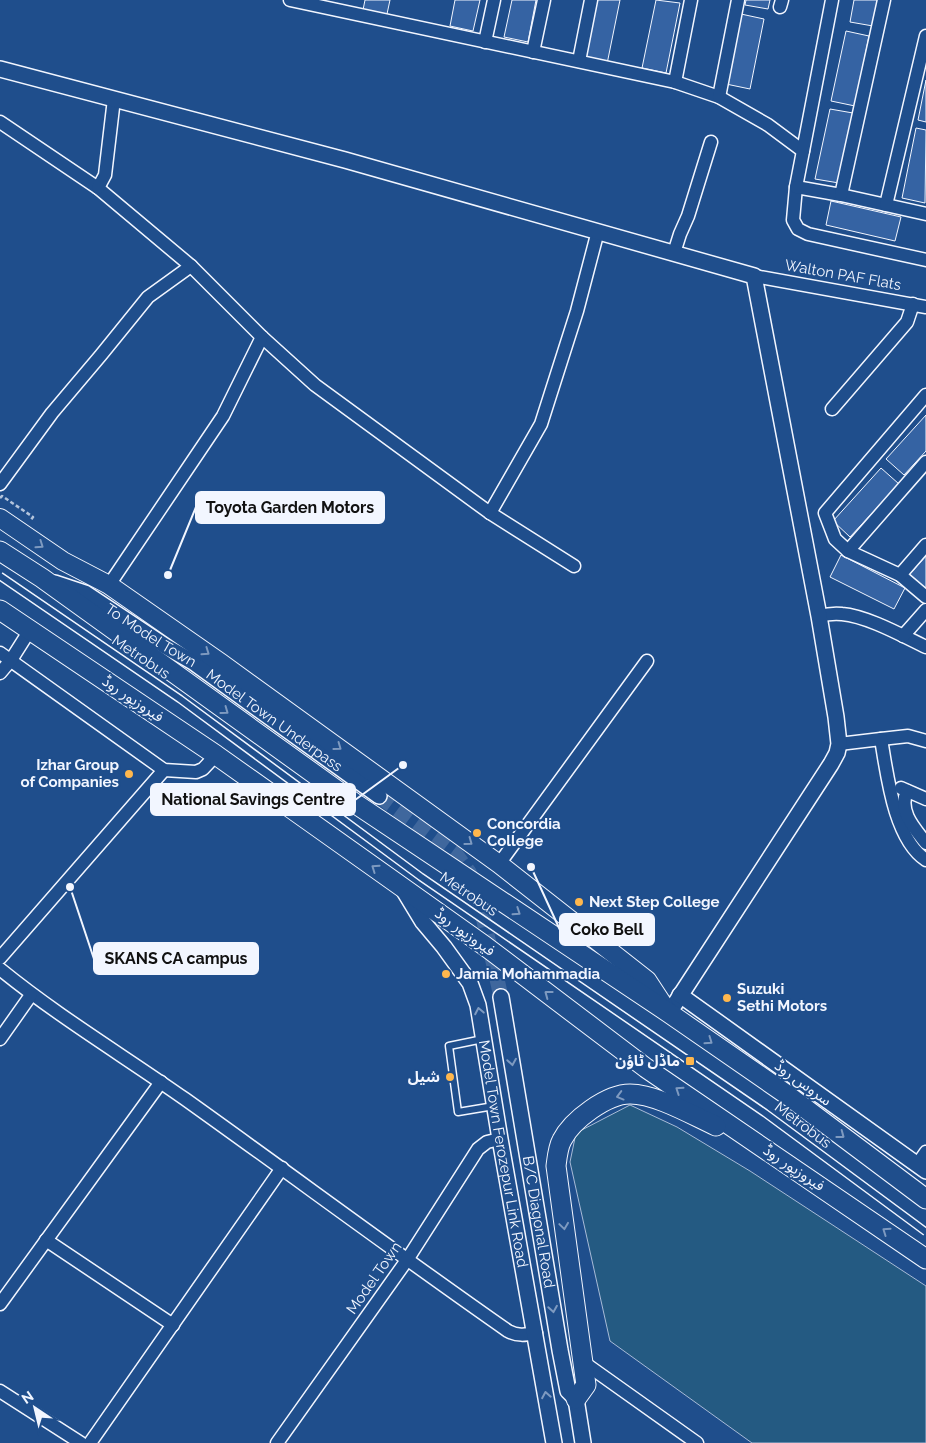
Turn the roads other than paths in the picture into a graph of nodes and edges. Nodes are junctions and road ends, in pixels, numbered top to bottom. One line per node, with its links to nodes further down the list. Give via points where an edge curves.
1 (290, 0): 10 (street)
2 (494, 0): 10 (street)
3 (544, 0): 11 (street)
4 (591, 0): 12 (street)
5 (691, 0): 14 (street)
6 (738, 0): 15 (street)
7 (832, 0): 19 (street)
8 (884, 0): 22 (street)
9 (926, 36): 23 (street)
10 (485, 42): 11 (street)
11 (533, 52): 12 (street)
12 (579, 61): 14 (street)
13 (0, 69): 16 (street)
14 (675, 82): 15 (street)
15 (719, 97): 19 (street, via 768,125)
16 (114, 99): 21 (street, via 105,174); 25 (street)
17 (0, 122): 21 (street)
18 (711, 142): 26 (street)
19 (803, 151): 20 (street)
20 (796, 187): 22 (street); 27 (street, via 793,220 803,232)
21 (98, 188): 28 (street)
22 (841, 196): 23 (street)
23 (886, 205): 24 (street)
24 (926, 214)
25 (598, 231): 26 (street); 37 (street, via 577,311 540,424)
26 (674, 253): 29 (street)
27 (926, 260)
28 (192, 266): 32 (street); 36 (street, via 148,297 52,413)
29 (754, 276): 30 (street, Walton PAF Flats); 51 (street)
30 (913, 304): 31 (street, Walton PAF Flats); 34 (street, via 907,322)
31 (926, 306)
32 (262, 338): 37 (street, via 315,385); 47 (street, via 223,416)
33 (926, 395): 41 (street, via 825,512 835,539)
34 (832, 409)
35 (926, 462): 41 (street)
36 (1, 490)
37 (490, 513): 43 (street)
38 (0, 518): 42 (main road, one-way to 42)
39 (926, 545): 44 (street)
40 (0, 551): 46 (main road)
41 (848, 551): 44 (street)
42 (63, 561): 47 (main road); 57 (street, To Model Town, via 170,640)
43 (574, 566)
44 (900, 575): 48 (street)
45 (0, 576): 87 (lane, Metrobus, bridge, via 180,699 421,876 765,1112)
46 (42, 578): 57 (street, To Model Town, via 85,593); 77 (main road, one-way to 77, via 356,804)
47 (110, 585): 70 (main road, one-way to 70)
48 (926, 598)
49 (0, 610): 52 (main road, فیروزپور روڈ)
50 (926, 610): 53 (street)
51 (819, 616): 53 (street, via 832,613 861,618); 61 (street)
52 (30, 630): 55 (street); 62 (main road, فیروزپور روڈ)
53 (903, 636): 54 (street)
54 (926, 647)
55 (5, 657): 58 (street); 63 (street)
56 (647, 661): 70 (street)
57 (193, 662): 66 (street, Model Town Underpass)
58 (0, 673)
59 (881, 739): 60 (street, via 908,736); 61 (street); 64 (street)
60 (926, 741)
61 (839, 744): 75 (street, via 831,764)
62 (216, 755): 63 (street, via 203,770); 71 (main road, فیروزپور روڈ, one-way to 62)
63 (164, 770): 72 (street)
64 (890, 786): 65 (street); 69 (street, via 903,830 911,845)
65 (907, 791): 67 (street); 68 (street, via 904,798 907,816)
66 (380, 796)
67 (926, 799)
68 (926, 843)
69 (926, 860)
70 (499, 864): 77 (main road, via 647,980)
71 (402, 887): 78 (street, Model Town Ferozepur Link Road, one-way to 71, via 470,983 422,922); 83 (main road, فیروزپور روڈ, one-way to 71, via 646,1068)
72 (0, 958)
73 (0, 969): 74 (street)
74 (31, 994): 79 (street); 80 (street)
75 (680, 995): 77 (street); 84 (street, سروس روڈ)
76 (501, 997): 96 (street, B/C Diagonal Road, one-way to 96, via 560,1350 568,1391)
77 (669, 1013): 86 (main road, one-way to 86, via 786,1094)
78 (484, 1039): 81 (street, Model Town Ferozepur Link Road); 81 (lane, via 449,1046 458,1112)
79 (0, 1040)
80 (161, 1082): 85 (street); 88 (street)
81 (495, 1106): 82 (street, Model Town Ferozepur Link Road)
82 (500, 1139): 90 (street, Model Town, via 487,1142 478,1149); 93 (street, Model Town Ferozepur Link Road)
83 (763, 1147): 89 (main road, فیروزپور روڈ, one-way to 83); 94 (main road, one-way to 94, via 650,1097 629,1094 592,1108 576,1121 561,1141 556,1166)
84 (923, 1163)
85 (282, 1168): 90 (street); 92 (street)
86 (926, 1199)
87 (926, 1232)
88 (46, 1240): 91 (street); 92 (street)
89 (926, 1259)
90 (407, 1260): 93 (street, via 508,1331 521,1335); 99 (street, Model Town)
91 (0, 1304)
92 (173, 1325): 98 (street)
93 (536, 1333): 100 (street, Model Town Ferozepur Link Road, one-way to 93)
94 (583, 1362): 96 (main road, via 586,1386); 102 (street)
95 (0, 1392): 97 (street)
96 (576, 1399): 101 (street, B/C Diagonal Road)
97 (81, 1443)
98 (90, 1443)
99 (277, 1443)
100 (554, 1443)
101 (583, 1443)
102 (697, 1443)

